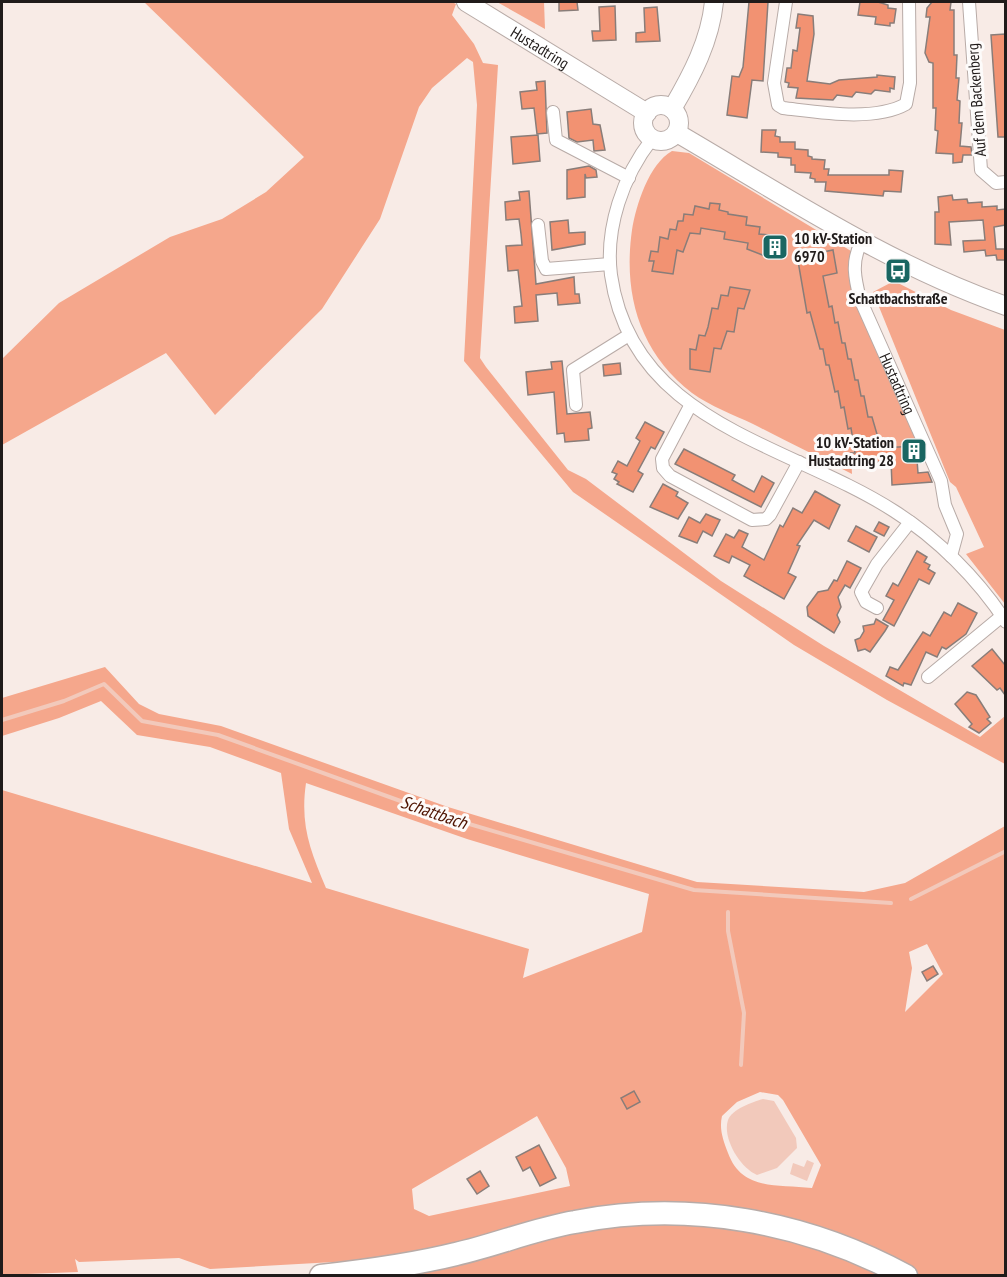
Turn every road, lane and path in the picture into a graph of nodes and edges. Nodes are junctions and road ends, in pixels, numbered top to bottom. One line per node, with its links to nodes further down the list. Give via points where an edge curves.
1 (466, 2): 8 (street, Hustadtring)
2 (711, 2): 6 (street, via 708,35)
3 (786, 2): 4 (street, via 774,83 778,105 826,113 885,112 906,104 910,83)
4 (909, 2)
5 (969, 2): 12 (street, Auf dem Backenberg, via 981,170 996,183)
6 (672, 109): 8 (street, via 658,105); 9 (street, via 680,122)
7 (554, 112): 11 (street, via 556,140)
8 (647, 113): 10 (street, via 644,129)
9 (677, 133): 10 (street, via 668,141); 14 (street)
10 (652, 139): 11 (street)
11 (628, 178): 15 (street, via 615,214)
12 (1005, 182)
13 (538, 225): 15 (street, via 546,269)
14 (861, 243): 16 (street, via 945,284); 22 (street, Hustadtring, via 856,251 854,276 860,299 941,481 957,534)
15 (610, 264): 17 (street, via 617,305)
16 (1005, 306)
17 (629, 335): 18 (street, via 573,370); 19 (street, via 653,371)
18 (576, 405)
19 (690, 406): 20 (street); 20 (street, via 662,459 663,468 670,476 752,520 770,515)
20 (799, 462): 21 (street, via 853,487)
21 (910, 522): 22 (street); 23 (street, via 861,592 866,602)
22 (951, 556): 24 (street)
23 (877, 608)
24 (1004, 619): 25 (street)
25 (928, 677)
26 (902, 1273): 27 (highway, via 810,1234 763,1221 668,1213 575,1221 438,1258)
27 (321, 1275)

